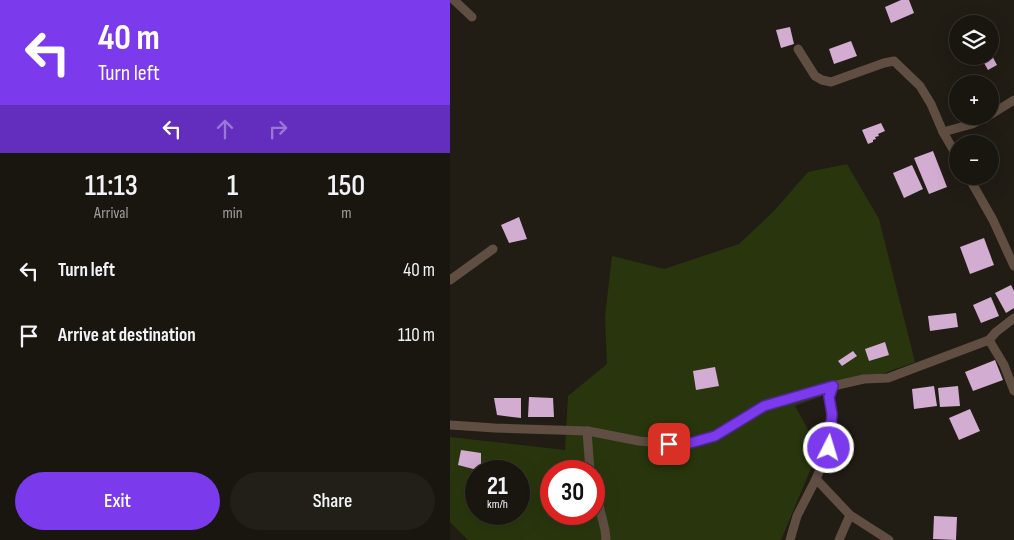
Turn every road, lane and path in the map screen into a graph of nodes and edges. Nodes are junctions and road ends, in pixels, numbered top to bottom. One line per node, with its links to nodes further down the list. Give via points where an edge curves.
1 (454, 0): 2 (street)
2 (472, 17)
3 (798, 49): 7 (street, via 815,76 831,82 894,61 920,86)
4 (1014, 100): 5 (street)
5 (999, 110)
6 (968, 125): 7 (street)
7 (942, 132): 8 (street)
8 (949, 143)
9 (973, 185): 11 (street)
10 (493, 249): 12 (street)
11 (1014, 266)
12 (450, 280)
13 (1014, 318): 14 (street)
14 (989, 340): 15 (street, via 888,378); 16 (street)
15 (833, 386): 18 (street, via 764,406 715,436 683,445 640,442); 20 (street, via 829,397 832,414 829,448)
16 (1014, 391)
17 (450, 425): 18 (street)
18 (587, 430): 19 (street)
19 (589, 460)
20 (816, 479): 21 (street); 24 (street, via 797,516)
21 (850, 515): 25 (street); 26 (street)
22 (605, 525): 23 (street)
23 (606, 540)
24 (790, 540)
25 (839, 540)
26 (889, 540)

